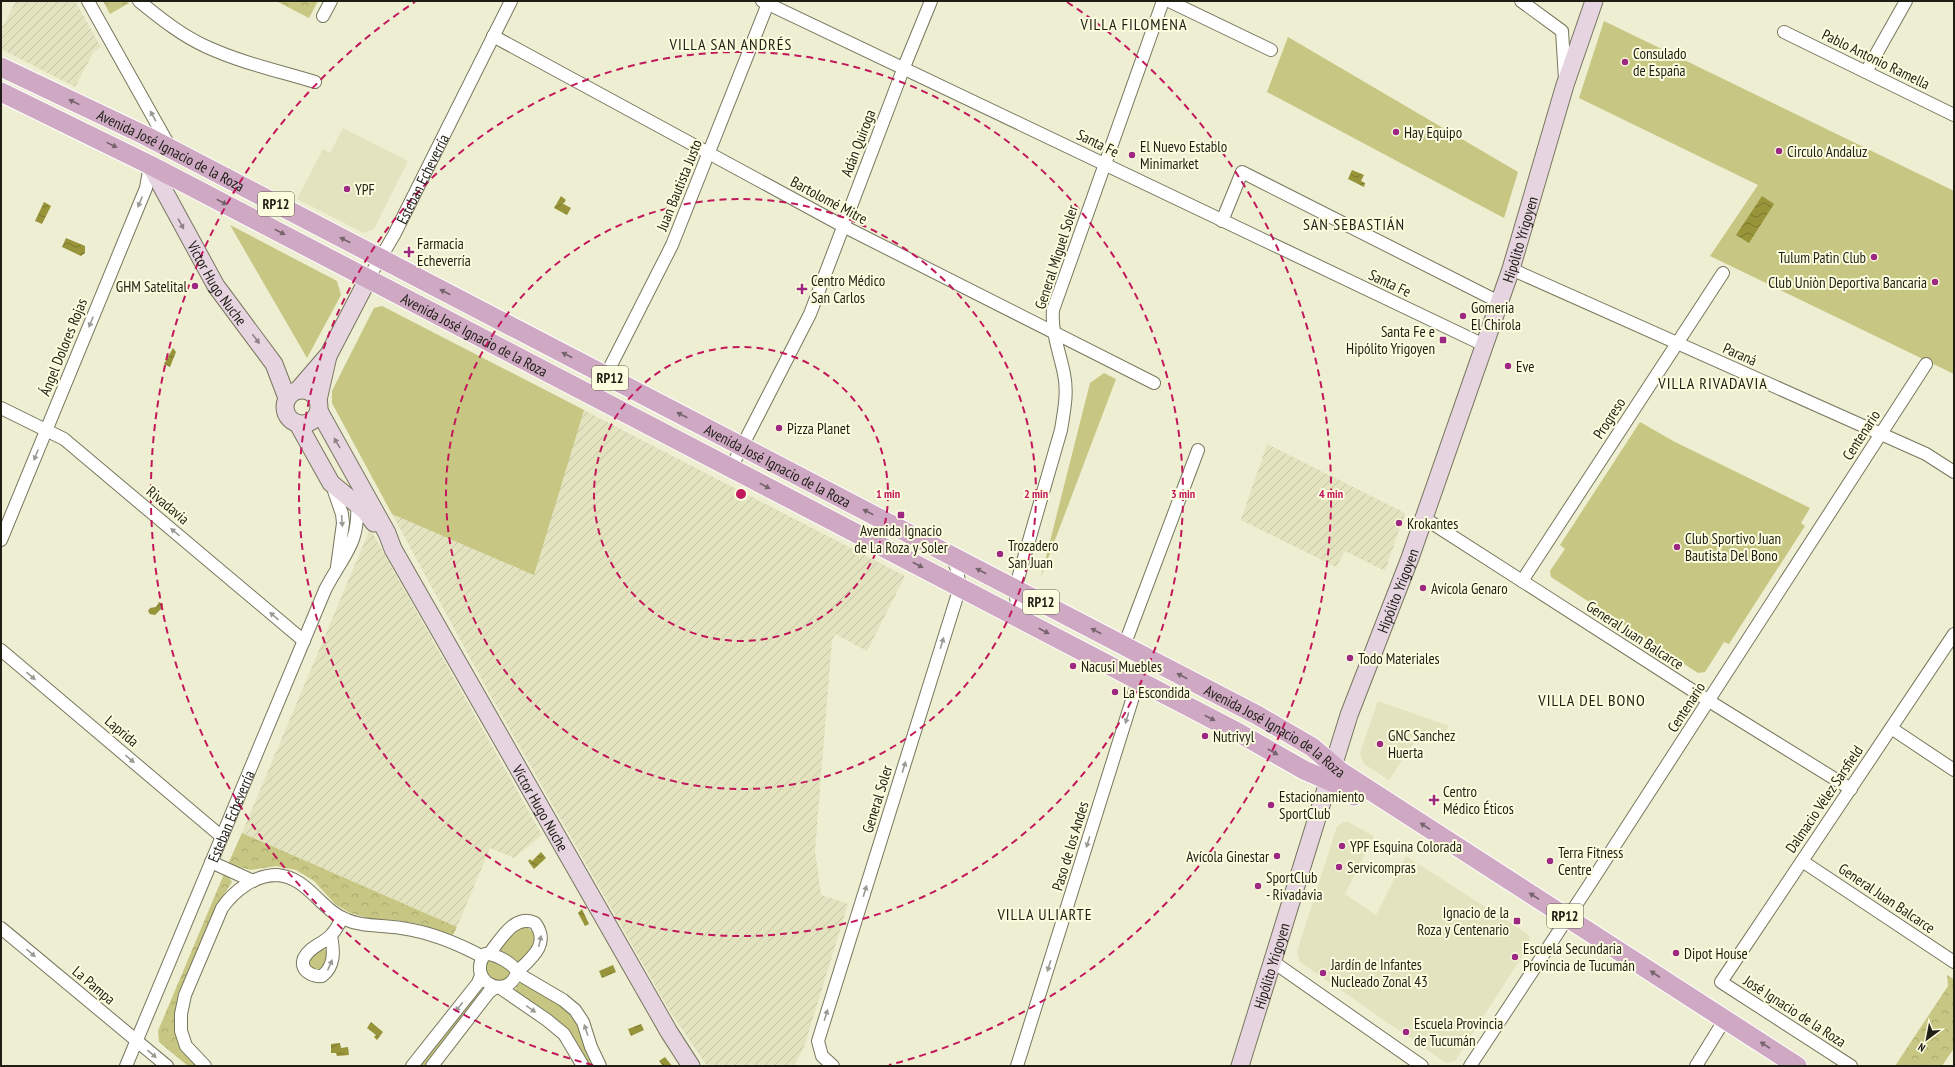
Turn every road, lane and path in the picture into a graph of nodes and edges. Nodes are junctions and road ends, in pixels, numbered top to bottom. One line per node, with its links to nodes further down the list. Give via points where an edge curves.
1 (88, 1): 23 (street, one-way to 1)
2 (139, 1): 19 (street, via 172,27 207,47 252,64)
3 (331, 1): 12 (street)
4 (511, 1): 14 (street, Esteban Echeverría)
5 (931, 1): 17 (street, Adán Quiroga)
6 (1163, 1): 25 (street, General Miguel Soler)
7 (1169, 1): 15 (street)
8 (1521, 1): 20 (street, via 1562,31)
9 (1594, 1): 20 (street, Hipólito Yrigoyen)
10 (1906, 1): 18 (street)
11 (766, 2): 17 (street, Santa Fe); 24 (street, Juan Bautista Justo)
12 (323, 16)
13 (1784, 32): 18 (street, Pablo Antonio Ramella)
14 (493, 36): 24 (street, Bartolomé Mitre); 29 (street, Esteban Echeverría, via 394,235)
15 (1271, 50)
16 (1, 67): 23 (main road, Avenida José Ignacio de la Roza / RP12, one-way to 16)
17 (904, 67): 25 (street, Santa Fe); 28 (street, Adán Quiroga)
18 (1866, 72): 22 (street, Pablo Antonio Ramella)
19 (315, 82)
20 (1565, 85): 30 (street, Hipólito Yrigoyen)
21 (1, 92): 26 (main road, Avenida José Ignacio de la Roza / RP12, one-way to 26)
22 (1954, 115)
23 (172, 150): 29 (main road, Avenida José Ignacio de la Roza / RP12, one-way to 23)
24 (709, 153): 28 (street, Bartolomé Mitre); 39 (street, Juan Bautista Justo, via 672,244)
25 (1105, 164): 27 (street, Santa Fe); 34 (street, General Miguel Soler, via 1056,300 1052,319)
26 (150, 165): 32 (main road, Avenida José Ignacio de la Roza / RP12, one-way to 32); 41 (street, Víctor Hugo Nuche, one-way to 41, via 216,286 271,359); 45 (street, Ángel Dolores Rojas, one-way to 45, via 146,188)
27 (1222, 220): 33 (street, via 1242,172); 36 (street, Santa Fe)
28 (843, 226): 34 (street, Bartolomé Mitre); 47 (street, Adán Quiroga, via 810,314)
29 (379, 258): 32 (street, Esteban Echeverría); 39 (main road, Avenida José Ignacio de la Roza / RP12, one-way to 29)
30 (1511, 269): 33 (street, Hipólito Yrigoyen); 35 (street, Paraná)
31 (1724, 273): 35 (street, Progreso)
32 (368, 278): 37 (street, Esteban Echeverría); 49 (main road, Avenida José Ignacio de la Roza / RP12)
33 (1499, 302): 36 (street, Hipólito Yrigoyen)
34 (1054, 333): 40 (street, Bartolomé Mitre); 61 (street, General Miguel Soler, via 1065,380 1065,406 1061,430)
35 (1677, 343): 46 (street, Paraná); 59 (street, Progreso)
36 (1484, 345): 54 (street, Hipólito Yrigoyen)
37 (329, 354): 41 (street, Esteban Echeverría); 42 (street, Esteban Echeverría)
38 (1926, 364): 46 (street, Centenario)
39 (606, 375): 47 (main road, Avenida José Ignacio de la Roza / RP12, one-way to 39)
40 (1154, 383)
41 (292, 394): 42 (street, via 309,391); 44 (street, via 284,405 287,417)
42 (318, 406): 44 (street, via 315,419 310,423); 51 (street, Esteban Echeverría, one-way to 42)
43 (1, 408): 45 (street, Rivadavia)
44 (298, 424): 52 (street, Esteban Echeverría)
45 (46, 430): 55 (street, Ángel Dolores Rojas, one-way to 55); 64 (street, Rivadavia, one-way to 45, via 64,439)
46 (1881, 434): 50 (street, Paraná, via 1926,454); 68 (street, Centenario)
47 (741, 446): 49 (street, Adán Quiroga); 57 (main road, Avenida José Ignacio de la Roza / RP12, one-way to 47)
48 (1198, 450): 65 (street)
49 (731, 468): 60 (main road, Avenida José Ignacio de la Roza / RP12, one-way to 60)
50 (1954, 472)
51 (355, 475): 53 (street, Esteban Echeverría); 56 (street, Víctor Hugo Nuche)
52 (331, 483): 53 (street, Esteban Echeverría); 58 (street, Esteban Echeverría, one-way to 58, via 343,523)
53 (357, 505): 56 (street, Víctor Hugo Nuche, via 369,516 381,536); 58 (street, Esteban Echeverría, via 353,540 347,555)
54 (1424, 518): 59 (street, General Juan Balcarce); 71 (street, Hipólito Yrigoyen, via 1349,715)
55 (1, 540)
56 (393, 549): 97 (street, Víctor Hugo Nuche, via 669,1032)
57 (952, 556): 60 (street, General Soler); 61 (main road, Avenida José Ignacio de la Roza / RP12, one-way to 57)
58 (337, 567): 64 (street, Esteban Echeverría)
59 (1522, 581): 68 (street, General Juan Balcarce)
60 (960, 587): 62 (main road, Avenida José Ignacio de la Roza / RP12); 98 (street, General Soler, one-way to 60, via 820,1053 818,1042)
61 (1015, 589): 62 (street, General Miguel Soler, via 1017,605); 65 (main road, Avenida José Ignacio de la Roza / RP12, one-way to 61)
62 (1025, 621): 67 (main road, Avenida José Ignacio de la Roza / RP12, one-way to 67)
63 (1954, 634): 69 (street, Dalmacio Vélez Sarsfield)
64 (304, 641): 73 (street, Esteban Echeverría)
65 (1124, 646): 71 (main road, Avenida José Ignacio de la Roza / RP12, one-way to 65, via 1312,747 1257,715)
66 (1, 650): 73 (street, Laprida, one-way to 73)
67 (1138, 680): 71 (main road, Avenida José Ignacio de la Roza / RP12, one-way to 71, via 1304,770); 99 (street, Paso de los Andes, one-way to 99)
68 (1709, 701): 72 (street, General Juan Balcarce); 78 (street, Centenario)
69 (1891, 728): 70 (street); 72 (street, Dalmacio Vélez Sarsfield)
70 (1954, 770)
71 (1331, 773): 78 (main road, Avenida José Ignacio de la Roza / RP12); 82 (street, Hipólito Yrigoyen)
72 (1850, 789): 74 (street, Dalmacio Vélez Sarsfield)
73 (222, 837): 75 (street, Esteban Echeverría)
74 (1802, 861): 83 (street, General Juan Balcarce); 86 (street, Dalmacio Vélez Sarsfield)
75 (211, 862): 76 (street); 89 (street, Esteban Echeverría)
76 (252, 881): 77 (street, via 274,875 297,881); 92 (street, via 232,895 222,908 183,1004 180,1023 183,1040)
77 (342, 918): 80 (street); 81 (street, via 356,923 428,934)
78 (1564, 923): 88 (main road, Avenida José Ignacio de la Roza / RP12); 102 (street, Centenario)
79 (1, 928): 89 (street, La Pampa, one-way to 89)
80 (332, 936)
81 (486, 956): 84 (street, via 495,956); 84 (street, one-way to 81, via 542,940 542,934 535,923 525,919 514,924); 85 (street, via 480,964)
82 (1272, 961): 100 (street, Hipólito Yrigoyen); 101 (street)
83 (1954, 962)
84 (517, 972): 87 (street, via 510,984); 96 (street, one-way to 84, via 583,1022 575,1010)
85 (481, 975): 87 (street, via 488,984); 93 (street, one-way to 93, via 478,983)
86 (1721, 982): 106 (street, José Ignacio de la Roza)
87 (498, 987): 94 (street, via 489,992); 95 (street, one-way to 95, via 564,1034)
88 (1722, 1025): 103 (street); 104 (main road, Avenida José Ignacio de la Roza / RP12); 105 (main road, Avenida José Ignacio de la Roza / RP12, one-way to 88)
89 (136, 1041): 90 (street, Esteban Echeverría); 91 (street, La Pampa, one-way to 91)
90 (126, 1066)
91 (167, 1066)
92 (205, 1066)
93 (412, 1066)
94 (432, 1066)
95 (583, 1066)
96 (600, 1066)
97 (691, 1066)
98 (833, 1066)
99 (1017, 1066)
100 (1240, 1066)
101 (1422, 1066)
102 (1470, 1066)
103 (1696, 1066)
104 (1774, 1066)
105 (1797, 1066)
106 (1851, 1066)

